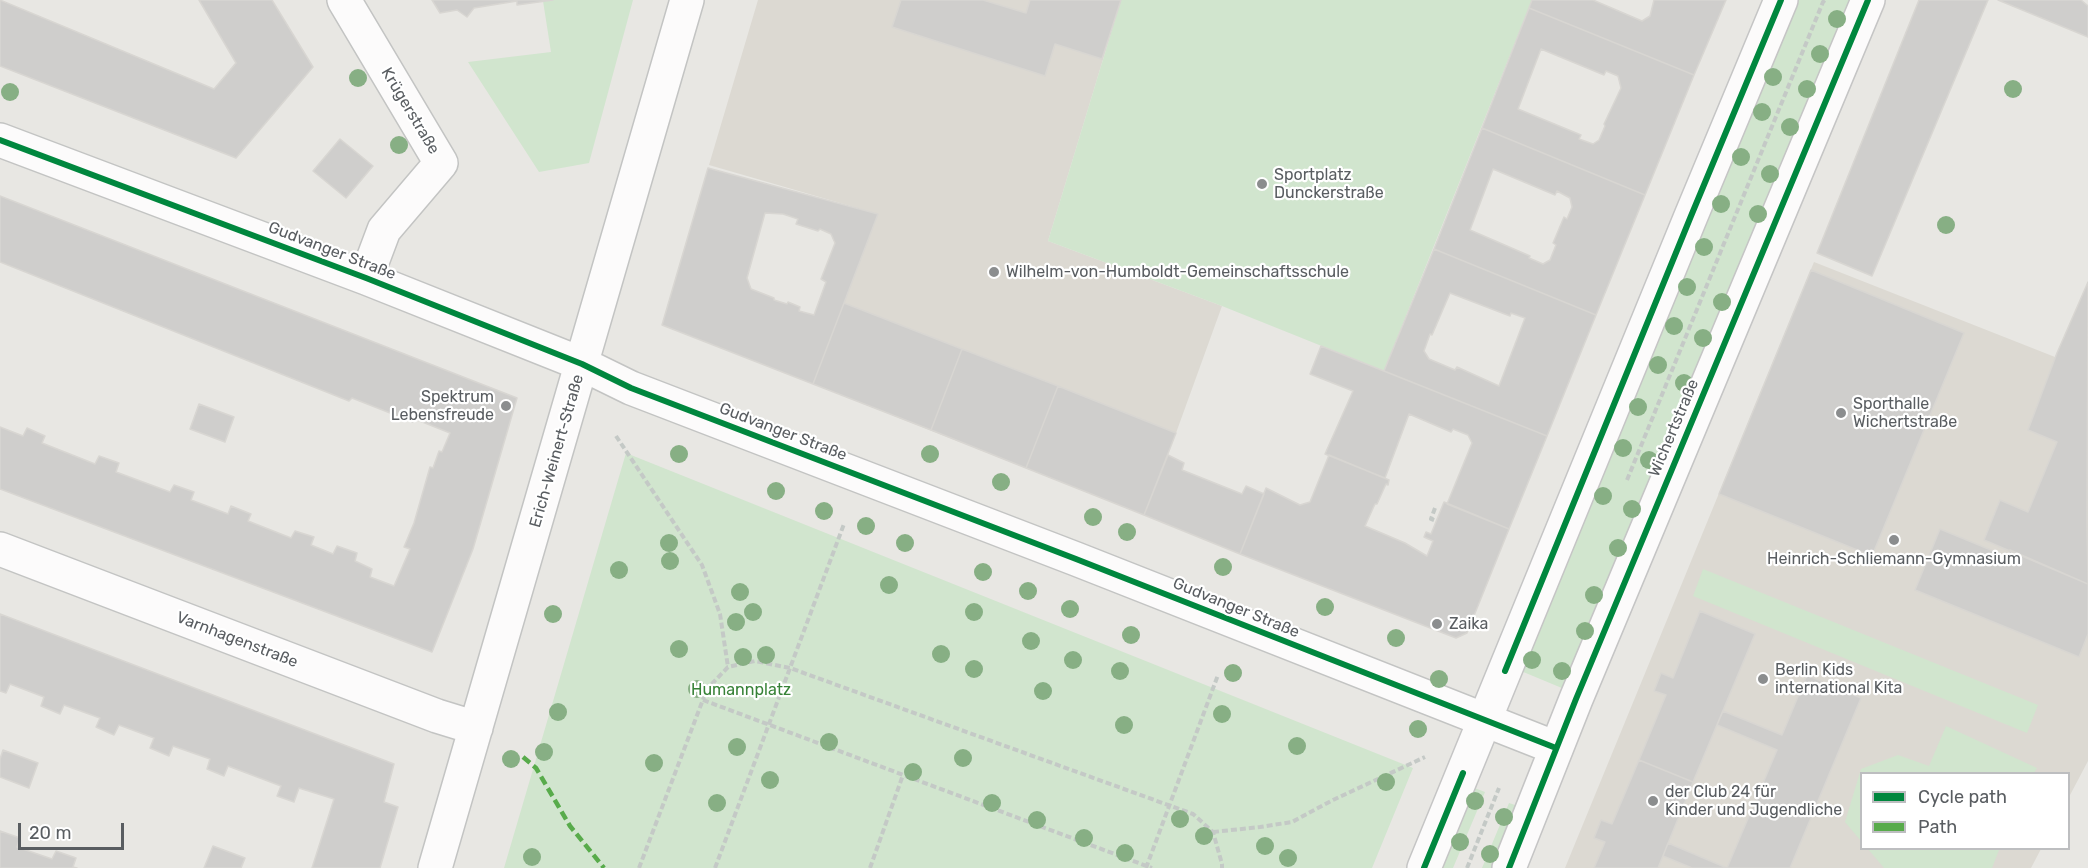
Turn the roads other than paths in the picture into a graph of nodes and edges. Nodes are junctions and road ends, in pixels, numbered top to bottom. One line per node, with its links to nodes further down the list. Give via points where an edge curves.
1 (344, 0): 6 (street, Krügerstraße, via 441,163 384,230)
2 (687, 0): 7 (street, Erich-Weinert-Straße)
3 (1781, 0): 9 (street)
4 (1868, 0): 11 (street, Wichertstraße)
5 (0, 140): 6 (street, Gudvanger Straße)
6 (366, 278): 7 (street, Gudvanger Straße)
7 (582, 364): 9 (street, Gudvanger Straße, via 631,388); 10 (street, Erich-Weinert-Straße)
8 (0, 549): 10 (street, Varnhagenstraße)
9 (1485, 721): 11 (street, Gudvanger Straße); 13 (street)
10 (476, 728): 12 (street, Erich-Weinert-Straße)
11 (1556, 748): 14 (street, Wichertstraße)
12 (435, 868)
13 (1424, 868)
14 (1509, 868)

